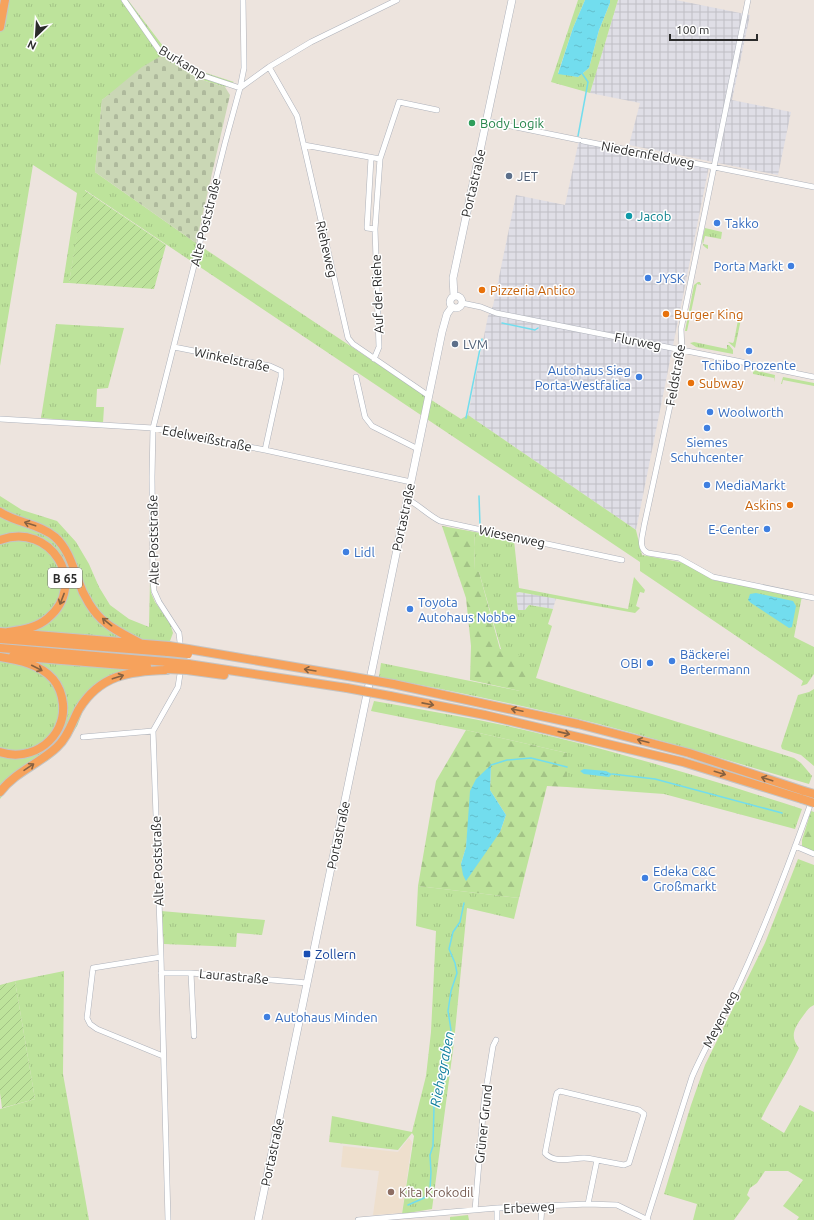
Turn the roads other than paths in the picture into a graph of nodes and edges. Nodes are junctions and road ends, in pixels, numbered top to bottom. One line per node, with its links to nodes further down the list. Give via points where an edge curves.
1 (5, 0): 7 (highway)
2 (124, 0): 9 (street, Burkamp, via 159,50 200,75)
3 (243, 0): 9 (street, Alte Poststraße, via 244,68)
4 (397, 0): 8 (street, via 311,42)
5 (512, 0): 11 (main road, Portastraße)
6 (748, 0): 15 (street, Feldstraße)
7 (0, 27)
8 (269, 67): 9 (street); 12 (street, Rieheweg, via 297,116)
9 (240, 88): 21 (street, Alte Poststraße)
10 (437, 110): 14 (street, Auf der Riehe, via 399,102)
11 (486, 121): 15 (street, Niedernfeldweg); 18 (main road, Portastraße, via 453,278)
12 (304, 145): 13 (street); 23 (street, Rieheweg, via 348,338)
13 (371, 158): 14 (street); 17 (street, Auf der Riehe, via 367,228)
14 (380, 159): 17 (street, Auf der Riehe)
15 (714, 167): 16 (street, Niedernfeldweg); 22 (street, Feldstraße, via 681,329)
16 (814, 187)
17 (375, 229): 23 (street, Auf der Riehe, via 379,347)
18 (454, 296): 19 (main road, via 460,297); 20 (main road, via 450,300)
19 (462, 303): 20 (main road, via 458,308); 22 (street, Flurweg, via 496,313)
20 (452, 307): 26 (main road, Portastraße, via 444,324)
21 (174, 347): 28 (street, Alte Poststraße); 30 (street, Winkelstraße, via 270,366 281,371)
22 (682, 350): 25 (street, Flurweg); 36 (street, Feldstraße, via 644,526 641,546 643,551 679,558 713,577)
23 (374, 359): 26 (street, Rieheweg)
24 (356, 377): 29 (street, via 365,417 372,426)
25 (814, 377)
26 (429, 396): 29 (main road, Portastraße)
27 (0, 419): 28 (street, Edelweißstraße)
28 (153, 428): 30 (street, Edelweißstraße); 44 (street, Alte Poststraße, via 154,591 179,633 182,661 178,687)
29 (418, 449): 31 (main road, Portastraße)
30 (265, 450): 31 (street, Edelweißstraße)
31 (411, 482): 32 (main road, Portastraße)
32 (407, 499): 35 (street, Wiesenweg, via 440,521); 56 (main road, Portastraße)
33 (0, 512): 39 (highway, one-way to 33, via 105,622 95,611 78,580 67,552 55,536 8,518)
34 (0, 540): 37 (highway, B 65, one-way to 37, via 20,536 39,541 51,548 60,560 65,586 63,598 53,614 29,628)
35 (622, 560)
36 (814, 598)
37 (4, 632): 39 (highway)
38 (0, 639): 41 (highway)
39 (140, 643): 41 (highway)
40 (0, 648): 43 (highway)
41 (169, 649): 49 (highway, one-way to 41, bridge, via 689,753 593,727 393,684)
42 (0, 656): 43 (highway); 46 (highway, one-way to 46, via 29,664 53,679 61,691 64,711 55,735 46,745 23,755)
43 (167, 667): 47 (highway, one-way to 43, via 19,773 59,745 79,709 94,690 114,677); 49 (highway, one-way to 49, bridge, via 187,667 246,678 285,679 347,688 485,715 675,760)
44 (153, 731): 45 (street); 53 (street, Alte Poststraße)
45 (83, 737)
46 (0, 752)
47 (0, 792)
48 (814, 794): 49 (highway, bridge); 51 (street, Meyerweg)
49 (803, 795): 50 (highway, bridge)
50 (814, 803)
51 (795, 846): 52 (street); 70 (street, Meyerweg, via 753,952 692,1077)
52 (814, 854)
53 (161, 957): 54 (street, Alte Poststraße); 59 (street, via 93,968 87,1016 90,1024 97,1029)
54 (161, 972): 55 (street, Laurastraße); 59 (street, Alte Poststraße)
55 (192, 973): 56 (street, Laurastraße); 57 (street)
56 (307, 982): 66 (main road, Portastraße)
57 (194, 1036)
58 (496, 1040): 64 (street, Grüner Grund, via 484,1102)
59 (163, 1056): 65 (street, Alte Poststraße)
60 (597, 1160): 60 (street, via 624,1165 629,1163 644,1114 639,1110 560,1091 556,1096 545,1153 549,1157 564,1160); 61 (street)
61 (588, 1204): 62 (street, Erbeweg); 70 (street, Erbeweg, via 617,1205)
62 (542, 1206): 63 (street, Erbeweg); 69 (street)
63 (497, 1208): 64 (street, Erbeweg); 68 (street)
64 (475, 1210): 67 (street, Erbeweg)
65 (168, 1220)
66 (258, 1220)
67 (358, 1220)
68 (497, 1220)
69 (541, 1220)
70 (648, 1220)

